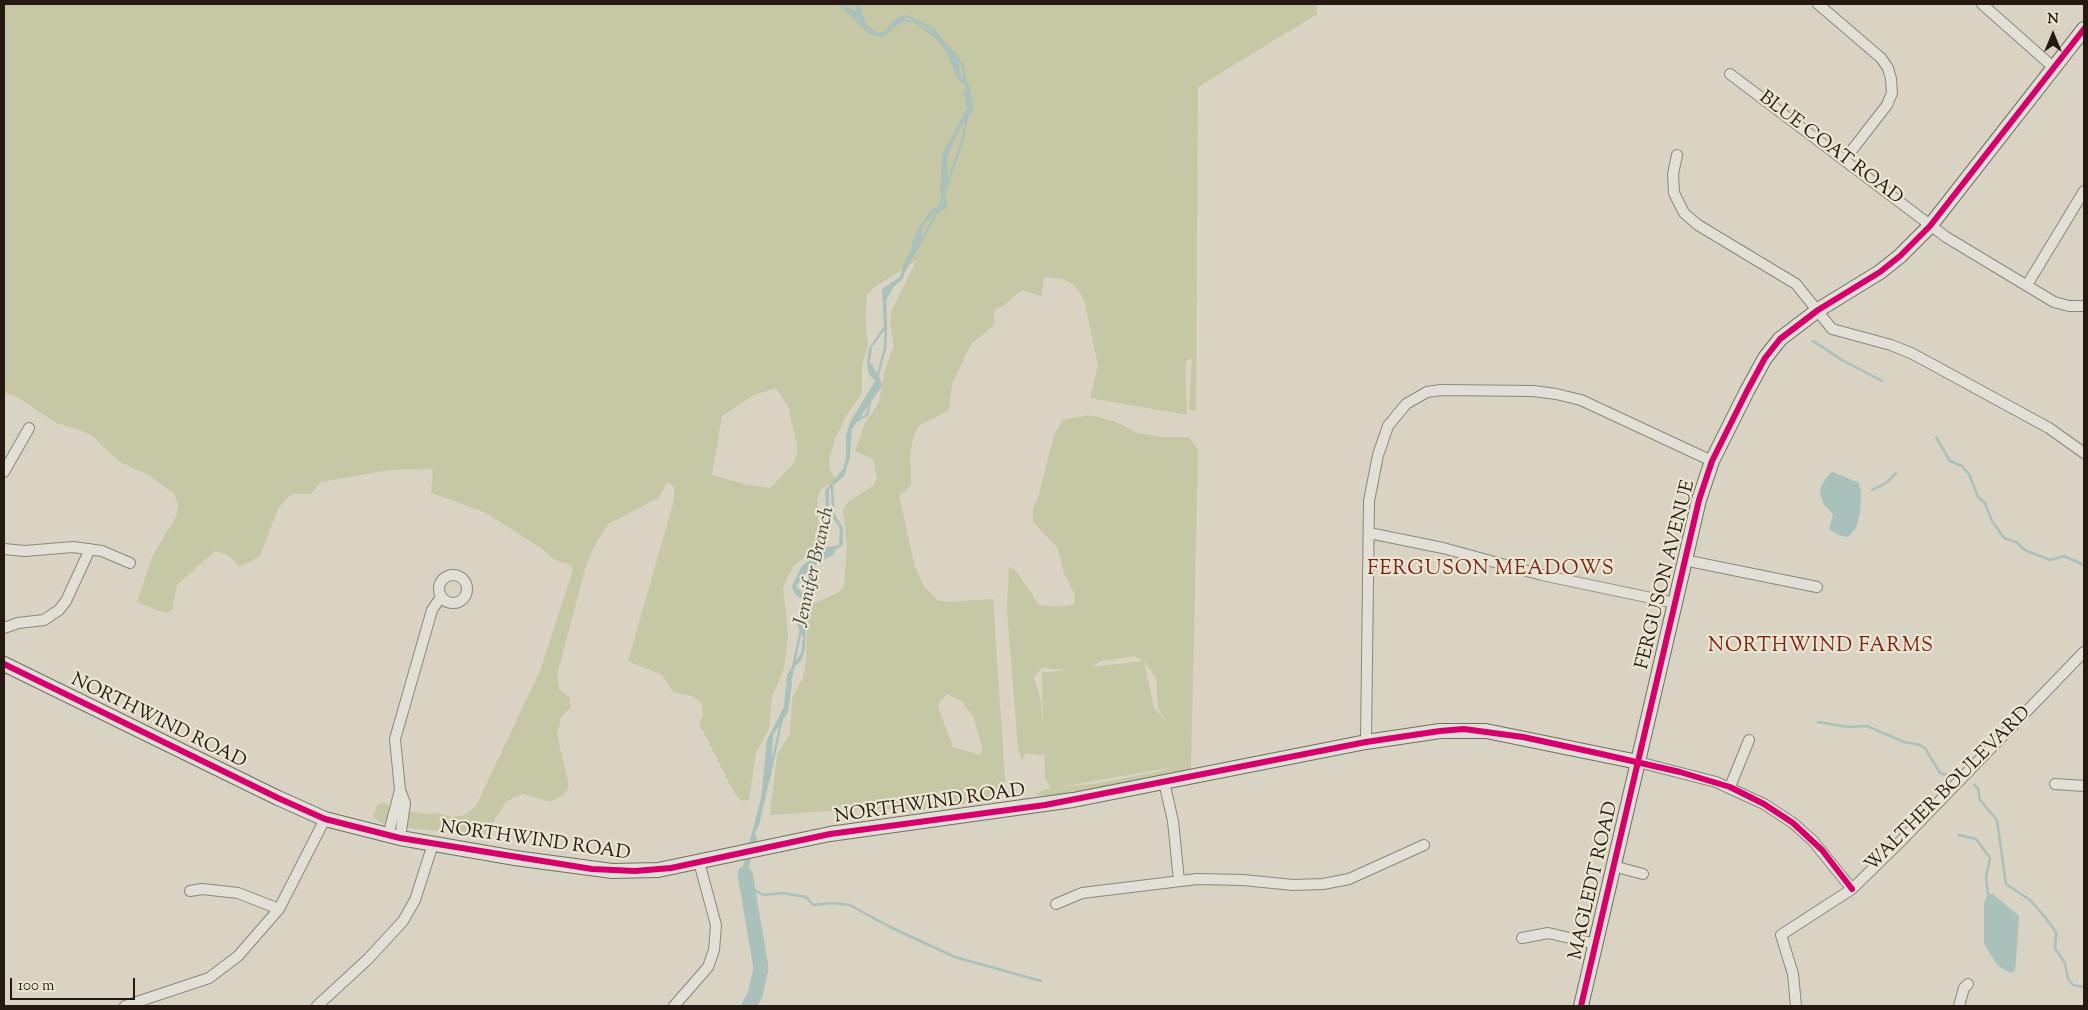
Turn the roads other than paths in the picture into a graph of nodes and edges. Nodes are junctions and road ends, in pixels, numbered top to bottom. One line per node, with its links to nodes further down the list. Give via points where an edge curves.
1 (1818, 4): 7 (street, via 1881,58 1891,79 1892,92 1887,105)
2 (1982, 4): 4 (street)
3 (2084, 28): 4 (street, FERGUSON AVENUE)
4 (2053, 67): 9 (street, FERGUSON AVENUE)
5 (1730, 74): 7 (street, BLUE COAT ROAD)
6 (1677, 155): 12 (street, via 1674,193 1684,213 1698,225 1796,284)
7 (1845, 159): 9 (street, BLUE COAT ROAD)
8 (2084, 191): 10 (street)
9 (1930, 226): 10 (street, BLUE COAT ROAD); 12 (street, FERGUSON AVENUE, via 1880,272)
10 (2027, 285): 11 (street, BLUE COAT ROAD, via 2062,305)
11 (2084, 306)
12 (1818, 310): 14 (street, via 1832,329 1891,345 1926,361 2049,428); 15 (street, FERGUSON AVENUE, via 1772,348)
13 (29, 428): 16 (street)
14 (2084, 453)
15 (1712, 461): 17 (street, via 1581,400 1556,394 1461,389 1427,392 1406,404 1388,426 1373,476); 20 (street, FERGUSON AVENUE)
16 (4, 472)
17 (1369, 533): 24 (street); 29 (street)
18 (4, 549): 19 (street, via 26,551 61,546)
19 (90, 549): 21 (street); 25 (street, via 59,610 44,620)
20 (1684, 560): 22 (street); 24 (street, FERGUSON AVENUE)
21 (130, 563)
22 (1817, 587)
23 (441, 597): 36 (street, via 432,610 396,732 400,790)
24 (1675, 603): 30 (street, FERGUSON AVENUE)
25 (4, 628)
26 (2084, 652): 43 (street, WALTHER BOULEVARD)
27 (4, 664): 35 (street, NORTHWIND ROAD)
28 (1749, 740): 34 (street)
29 (1366, 742): 30 (street, NORTHWIND ROAD, via 1440,730 1475,730); 31 (street, NORTHWIND ROAD)
30 (1638, 762): 34 (street, NORTHWIND ROAD); 40 (street, MAGLEDT ROAD)
31 (1164, 782): 39 (street, NORTHWIND ROAD, via 1025,808 853,830); 42 (street, via 1173,821)
32 (2055, 784): 33 (street)
33 (2084, 786)
34 (1730, 787): 43 (street, NORTHWIND ROAD, via 1793,823 1822,850)
35 (325, 819): 36 (street, NORTHWIND ROAD); 46 (street)
36 (394, 837): 37 (street, NORTHWIND ROAD)
37 (433, 844): 39 (street, NORTHWIND ROAD, via 600,870 648,871); 51 (street, via 415,900 403,922 368,960)
38 (1424, 845): 42 (street, via 1364,874 1329,883)
39 (699, 862): 52 (street, via 716,926 714,950 708,967)
40 (1613, 866): 41 (street); 48 (street, MAGLEDT ROAD)
41 (1643, 874)
42 (1179, 881): 45 (street, via 1082,894)
43 (1852, 889): 54 (street, WALTHER BOULEVARD, via 1781,934 1793,974)
44 (190, 890): 46 (street, via 238,893)
45 (1056, 904)
46 (279, 909): 50 (street, via 238,956 218,973)
47 (1522, 938): 48 (street, via 1548,933)
48 (1596, 944): 53 (street, MAGLEDT ROAD)
49 (1968, 984): 55 (street)
50 (125, 1006)
51 (317, 1006)
52 (674, 1006)
53 (1581, 1006)
54 (1796, 1006)
55 (1959, 1006)

